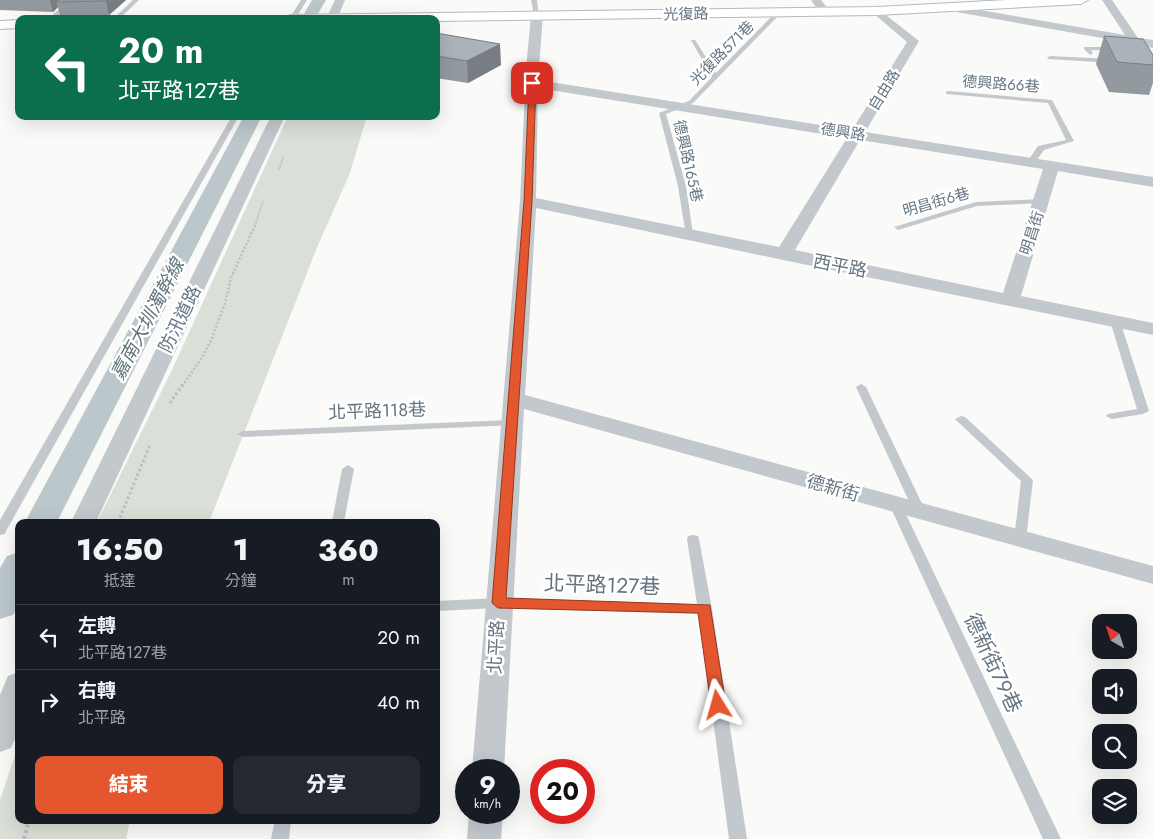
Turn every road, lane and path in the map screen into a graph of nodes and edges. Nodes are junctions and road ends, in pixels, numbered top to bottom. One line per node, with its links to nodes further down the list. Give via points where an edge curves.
1 (72, 0): 12 (lane)
2 (136, 0): 13 (lane)
3 (304, 0): 14 (lane)
4 (340, 0): 15 (street)
5 (1081, 0): 8 (street, 光復路)
6 (1108, 0): 23 (street)
7 (820, 6): 10 (street, 光復路); 11 (street, 光復路)
8 (945, 7): 10 (street, 光復路); 23 (street)
9 (535, 8): 11 (street, 光復路); 16 (street, 光復路); 27 (street, 北平路)
10 (878, 11): 32 (street, 自由路, via 913,41)
11 (779, 12): 26 (lane, 光復路571巷)
12 (55, 15)
13 (120, 15)
14 (294, 15)
15 (330, 15)
16 (390, 15)
17 (15, 24): 18 (street)
18 (0, 25)
19 (693, 41): 26 (lane)
20 (1153, 44): 23 (street)
21 (1123, 50): 22 (lane, via 1086,48)
22 (1090, 53)
23 (1142, 56)
24 (1050, 58): 25 (lane)
25 (1120, 62)
26 (716, 76): 29 (lane, 光復路571巷, via 691,102)
27 (532, 83): 29 (street, 德興路); 39 (street, 北平路)
28 (948, 93): 34 (lane, 德興路66巷, via 1050,101 1070,141 1041,148)
29 (680, 106): 32 (street, 德興路); 42 (lane, 德興路165巷, via 662,113 682,186)
30 (234, 120): 61 (lane)
31 (276, 120): 58 (street, 防汛道路)
32 (857, 135): 34 (street, 德興路); 43 (street, 自由路)
33 (285, 153): 36 (path)
34 (1031, 162): 35 (street, 德興路)
35 (1052, 166): 37 (street, 德興路); 40 (street, 明昌街)
36 (278, 169)
37 (1153, 182)
38 (265, 196): 49 (path, via 231,278 212,338)
39 (528, 201): 42 (street, 西平路); 48 (street, 北平路)
40 (1042, 201): 41 (lane, 明昌街6巷, via 976,204); 44 (street, 明昌街)
41 (898, 227)
42 (689, 234): 43 (street, 西平路)
43 (784, 255): 44 (street, 西平路)
44 (1010, 300): 45 (street, 西平路)
45 (1115, 321): 46 (street, 西平路); 50 (lane, via 1143,411)
46 (1153, 329)
47 (860, 387): 57 (lane)
48 (514, 399): 52 (street, 北平路); 56 (street, 德新街)
49 (166, 410)
50 (1112, 416)
51 (961, 419): 63 (lane, via 1027,480)
52 (513, 423): 53 (lane, 北平路118巷); 65 (street, 北平路)
53 (243, 434)
54 (152, 441): 59 (path)
55 (348, 470): 60 (lane)
56 (896, 506): 57 (street, 德新街); 78 (lane, 德新街79巷)
57 (920, 512): 63 (street, 德新街)
58 (84, 519)
59 (119, 519)
60 (339, 519)
61 (0, 531)
62 (693, 539): 67 (lane)
63 (1020, 539): 64 (street, 德新街)
64 (1153, 576)
65 (498, 603): 66 (lane, 北平路127巷); 67 (lane, 北平路127巷); 70 (street, 北平路)
66 (440, 606)
67 (705, 608): 77 (lane)
68 (15, 696): 69 (street)
69 (0, 739)
70 (489, 759)
71 (28, 824): 74 (path)
72 (282, 824): 75 (lane)
73 (485, 824): 76 (street)
74 (24, 839)
75 (280, 839)
76 (484, 839)
77 (738, 839)
78 (1052, 839)

